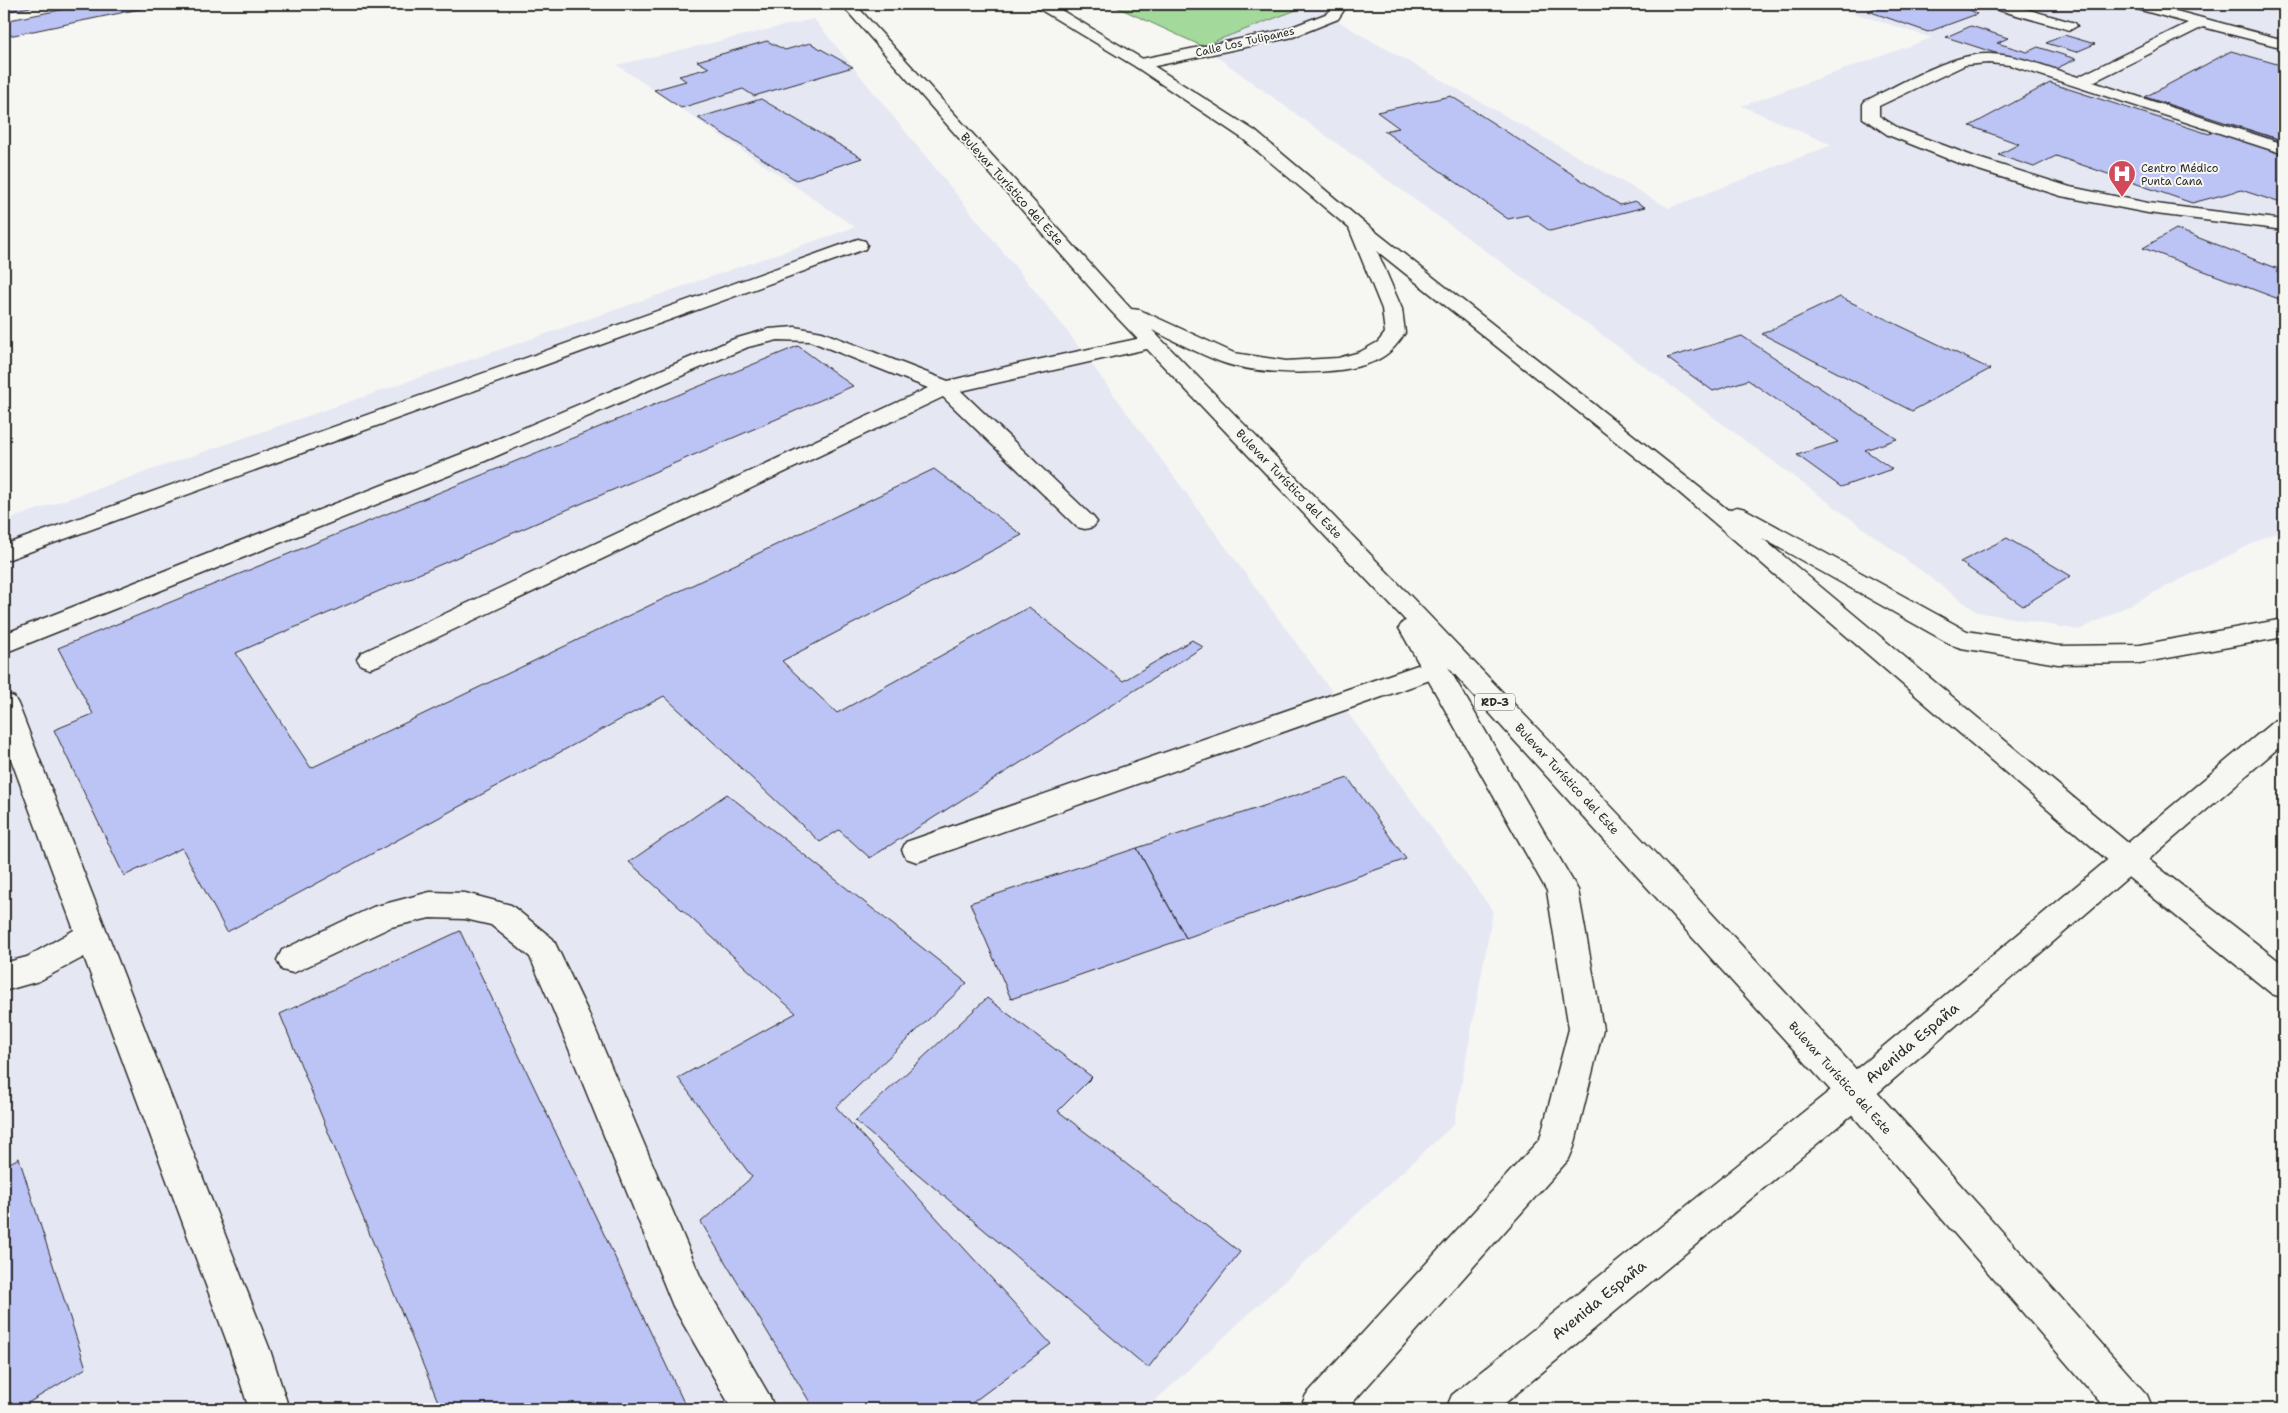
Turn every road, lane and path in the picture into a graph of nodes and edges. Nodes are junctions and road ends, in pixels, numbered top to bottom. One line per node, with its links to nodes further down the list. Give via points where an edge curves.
1 (848, 4): 16 (main road, Bulevar Turístico del Este / RD-3)
2 (1041, 4): 10 (main road)
3 (1341, 4): 10 (main road, Calle Los Tulipanes, via 1332,16 1288,34)
4 (1993, 4): 6 (main road)
5 (2135, 4): 7 (main road)
6 (2018, 6): 8 (main road)
7 (2201, 22): 9 (main road); 11 (main road)
8 (2070, 26)
9 (2284, 44)
10 (1141, 64): 13 (main road, via 1248,135)
11 (2081, 82): 12 (main road); 14 (main road, via 2012,61 1988,58 1962,61 1870,104 1870,118 1894,132 1970,161 2068,192 2148,208)
12 (2284, 149)
13 (1356, 225): 16 (main road, via 1392,309 1395,333 1385,346 1367,357 1338,364 1286,367 1229,358); 19 (main road)
14 (2284, 225)
15 (858, 245): 21 (main road)
16 (1116, 305): 17 (main road, Bulevar Turístico del Este / RD-3)
17 (1151, 342): 18 (main road); 22 (main road, Bulevar Turístico del Este / RD-3)
18 (946, 388): 20 (main road); 24 (main road, via 816,336 796,332 774,333 742,343 477,456); 25 (main road)
19 (1683, 484): 23 (main road, via 1962,640 2058,655 2140,654); 30 (main road)
20 (1084, 522)
21 (4, 553)
22 (1391, 589): 26 (main road); 35 (main road, Bulevar Turístico del Este / RD-3)
23 (2284, 628)
24 (4, 644)
25 (370, 660)
26 (1435, 668): 29 (main road); 38 (main road, via 1562,890 1586,1028 1556,1147)
27 (4, 704): 31 (main road)
28 (2284, 728): 30 (main road, Avenida España)
29 (916, 850)
30 (2129, 861): 34 (main road); 35 (main road, Avenida España)
31 (92, 936): 33 (main road, via 38,966); 36 (main road, via 250,1350)
32 (293, 960): 37 (main road, via 384,916 430,905 465,906 500,914 542,948 572,1012 687,1292)
33 (4, 977)
34 (2284, 984)
35 (1854, 1092): 39 (main road, Avenida España); 40 (main road, Bulevar Turístico del Este / RD-3)
36 (269, 1409)
37 (755, 1409)
38 (1320, 1409)
39 (1466, 1409)
40 (2133, 1409)

